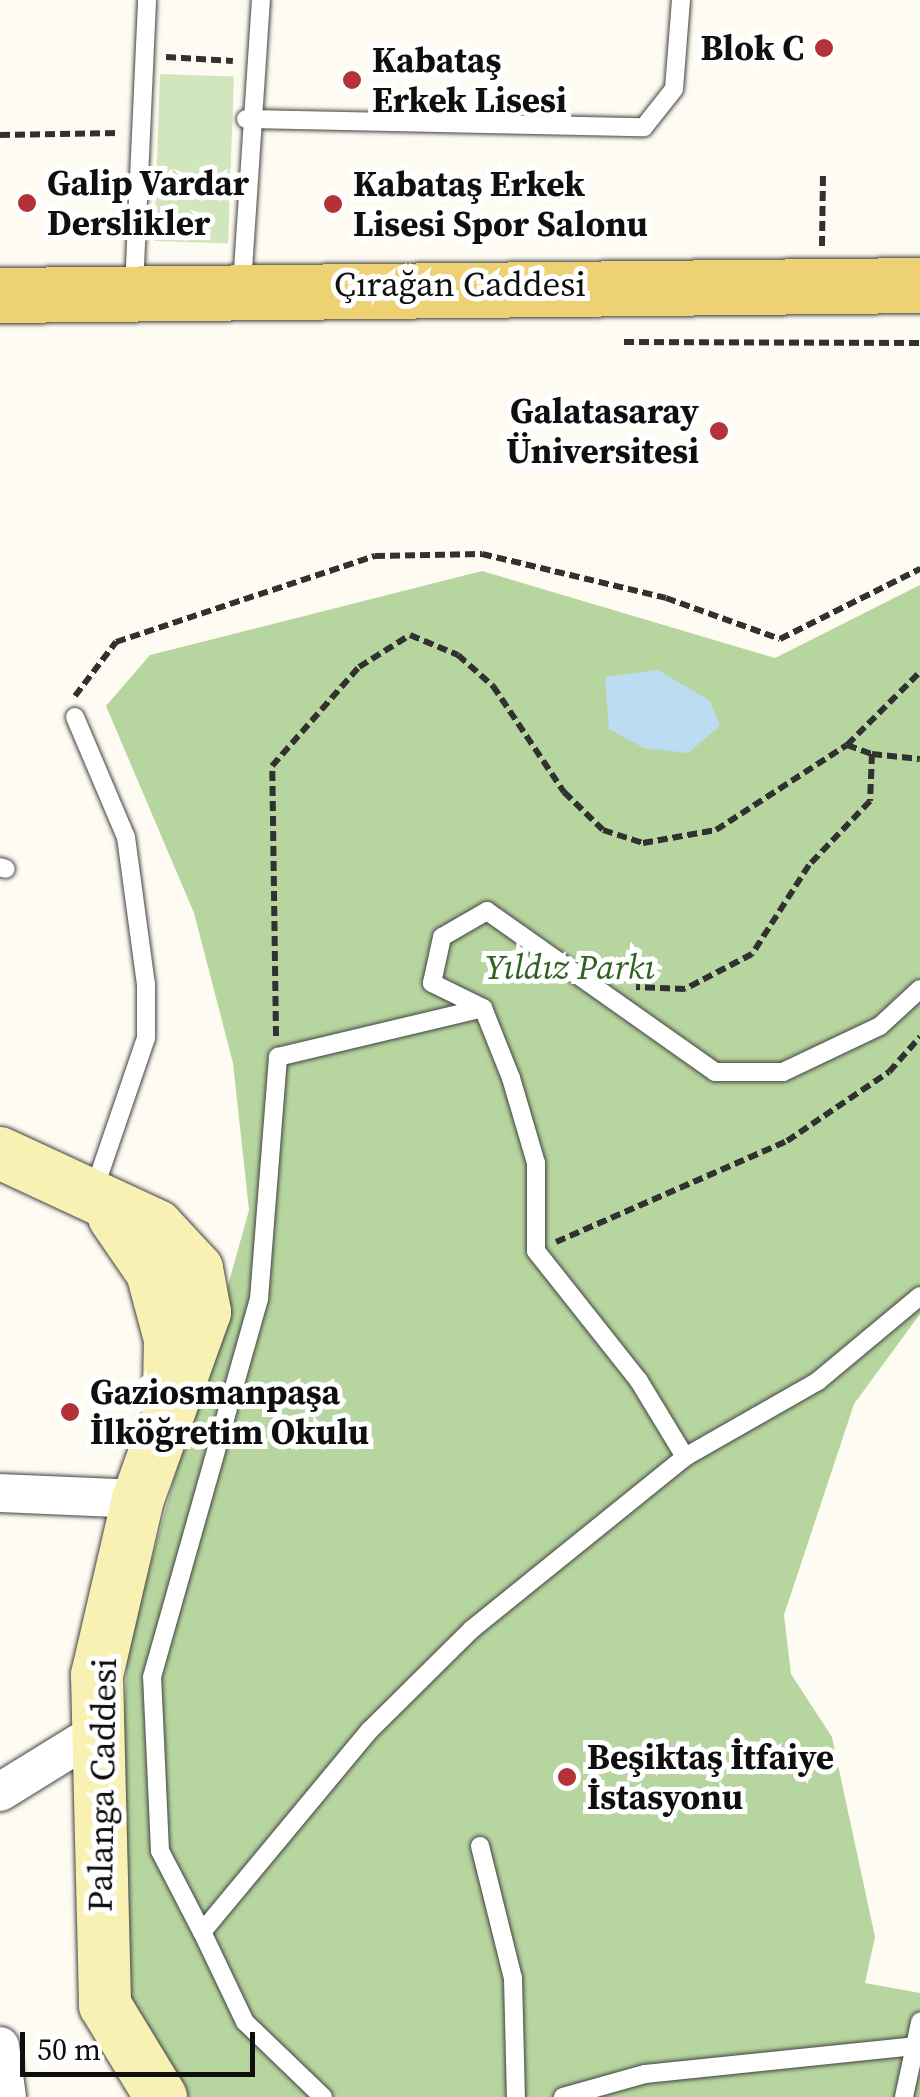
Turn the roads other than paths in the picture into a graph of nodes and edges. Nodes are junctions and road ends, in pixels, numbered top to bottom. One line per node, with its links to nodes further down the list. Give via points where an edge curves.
1 (147, 0): 7 (lane)
2 (261, 0): 4 (lane, via 259,62)
3 (680, 0): 4 (lane, via 674,89 644,128)
4 (246, 118): 5 (lane)
5 (242, 285): 6 (main road, Çırağan Caddesi); 7 (main road, Çırağan Caddesi)
6 (920, 285)
7 (134, 288): 8 (main road, Çırağan Caddesi)
8 (0, 295)
9 (76, 717): 13 (lane, via 126,837 146,984 146,1038)
10 (920, 988): 11 (lane, via 880,1026 784,1072 715,1072 487,911 442,937 432,982)
11 (483, 1008): 15 (lane, via 536,1163 536,1250 639,1381); 21 (lane, via 278,1057 259,1299 152,1678 160,1851)
12 (0, 1153): 13 (main road, Palanga Caddesi)
13 (92, 1195): 17 (main road, Palanga Caddesi, via 131,1233 152,1272 170,1339 168,1406)
14 (920, 1296): 15 (lane, via 818,1382)
15 (685, 1457): 21 (lane, via 472,1628 370,1730)
16 (0, 1493): 17 (street)
17 (138, 1499): 18 (main road, Palanga Caddesi, via 96,1675)
18 (97, 1732): 19 (street); 26 (main road, Palanga Caddesi, via 105,2005)
19 (0, 1792)
20 (480, 1846): 28 (lane, via 512,1978)
21 (202, 1932): 27 (lane, via 245,2022)
22 (920, 2022): 24 (lane)
23 (0, 2046): 25 (street)
24 (915, 2046): 29 (lane, via 645,2074); 30 (lane)
25 (7, 2097)
26 (161, 2097)
27 (322, 2097)
28 (516, 2097)
29 (563, 2097)
30 (904, 2097)

